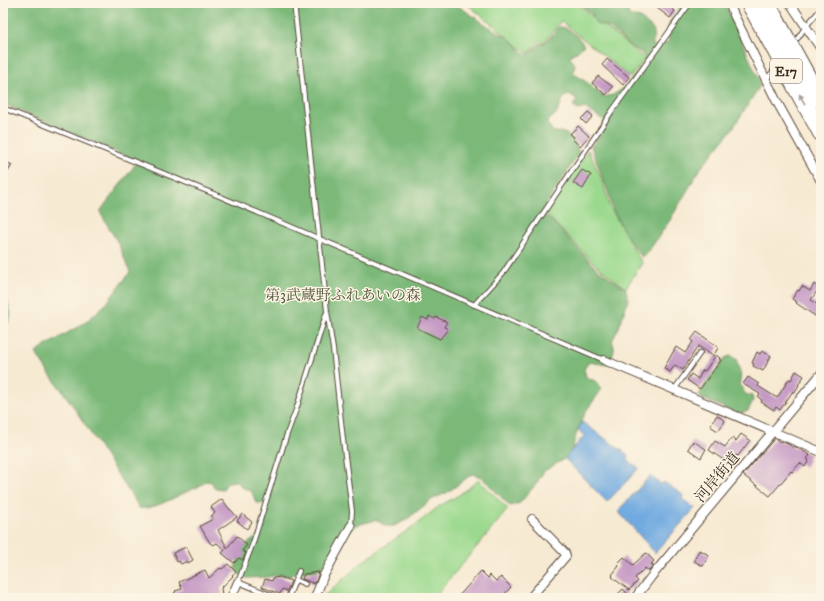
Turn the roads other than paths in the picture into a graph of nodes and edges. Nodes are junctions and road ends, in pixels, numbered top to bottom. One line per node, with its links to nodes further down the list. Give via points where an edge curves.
1 (294, 3): 17 (lane)
2 (690, 3): 18 (lane, via 612,111 503,273)
3 (729, 3): 12 (street)
4 (749, 3): 15 (highway, E17, one-way to 4)
5 (767, 3): 13 (highway, E17)
6 (790, 3): 8 (street)
7 (821, 9): 8 (lane)
8 (806, 26): 9 (lane); 10 (street)
9 (798, 38)
10 (821, 49)
11 (774, 70): 12 (lane)
12 (766, 80): 16 (street)
13 (821, 101)
14 (3, 108): 17 (lane)
15 (821, 133)
16 (821, 181)
17 (319, 239): 18 (lane); 19 (lane)
18 (474, 305): 21 (lane)
19 (327, 311): 27 (lane, via 352,511); 30 (lane, via 253,543)
20 (700, 353): 23 (lane)
21 (604, 360): 23 (street)
22 (821, 374): 24 (street, 河岸街道)
23 (674, 390): 24 (street)
24 (773, 432): 25 (street); 37 (street, 河岸街道)
25 (821, 452)
26 (532, 518): 36 (street, via 566,553 566,556)
27 (351, 526): 35 (street, via 323,577)
28 (299, 571): 29 (lane)
29 (296, 580): 31 (lane); 34 (lane)
30 (238, 582): 32 (street); 33 (lane)
31 (305, 584)
32 (230, 598)
33 (278, 598)
34 (288, 598)
35 (315, 598)
36 (530, 598)
37 (635, 598)

